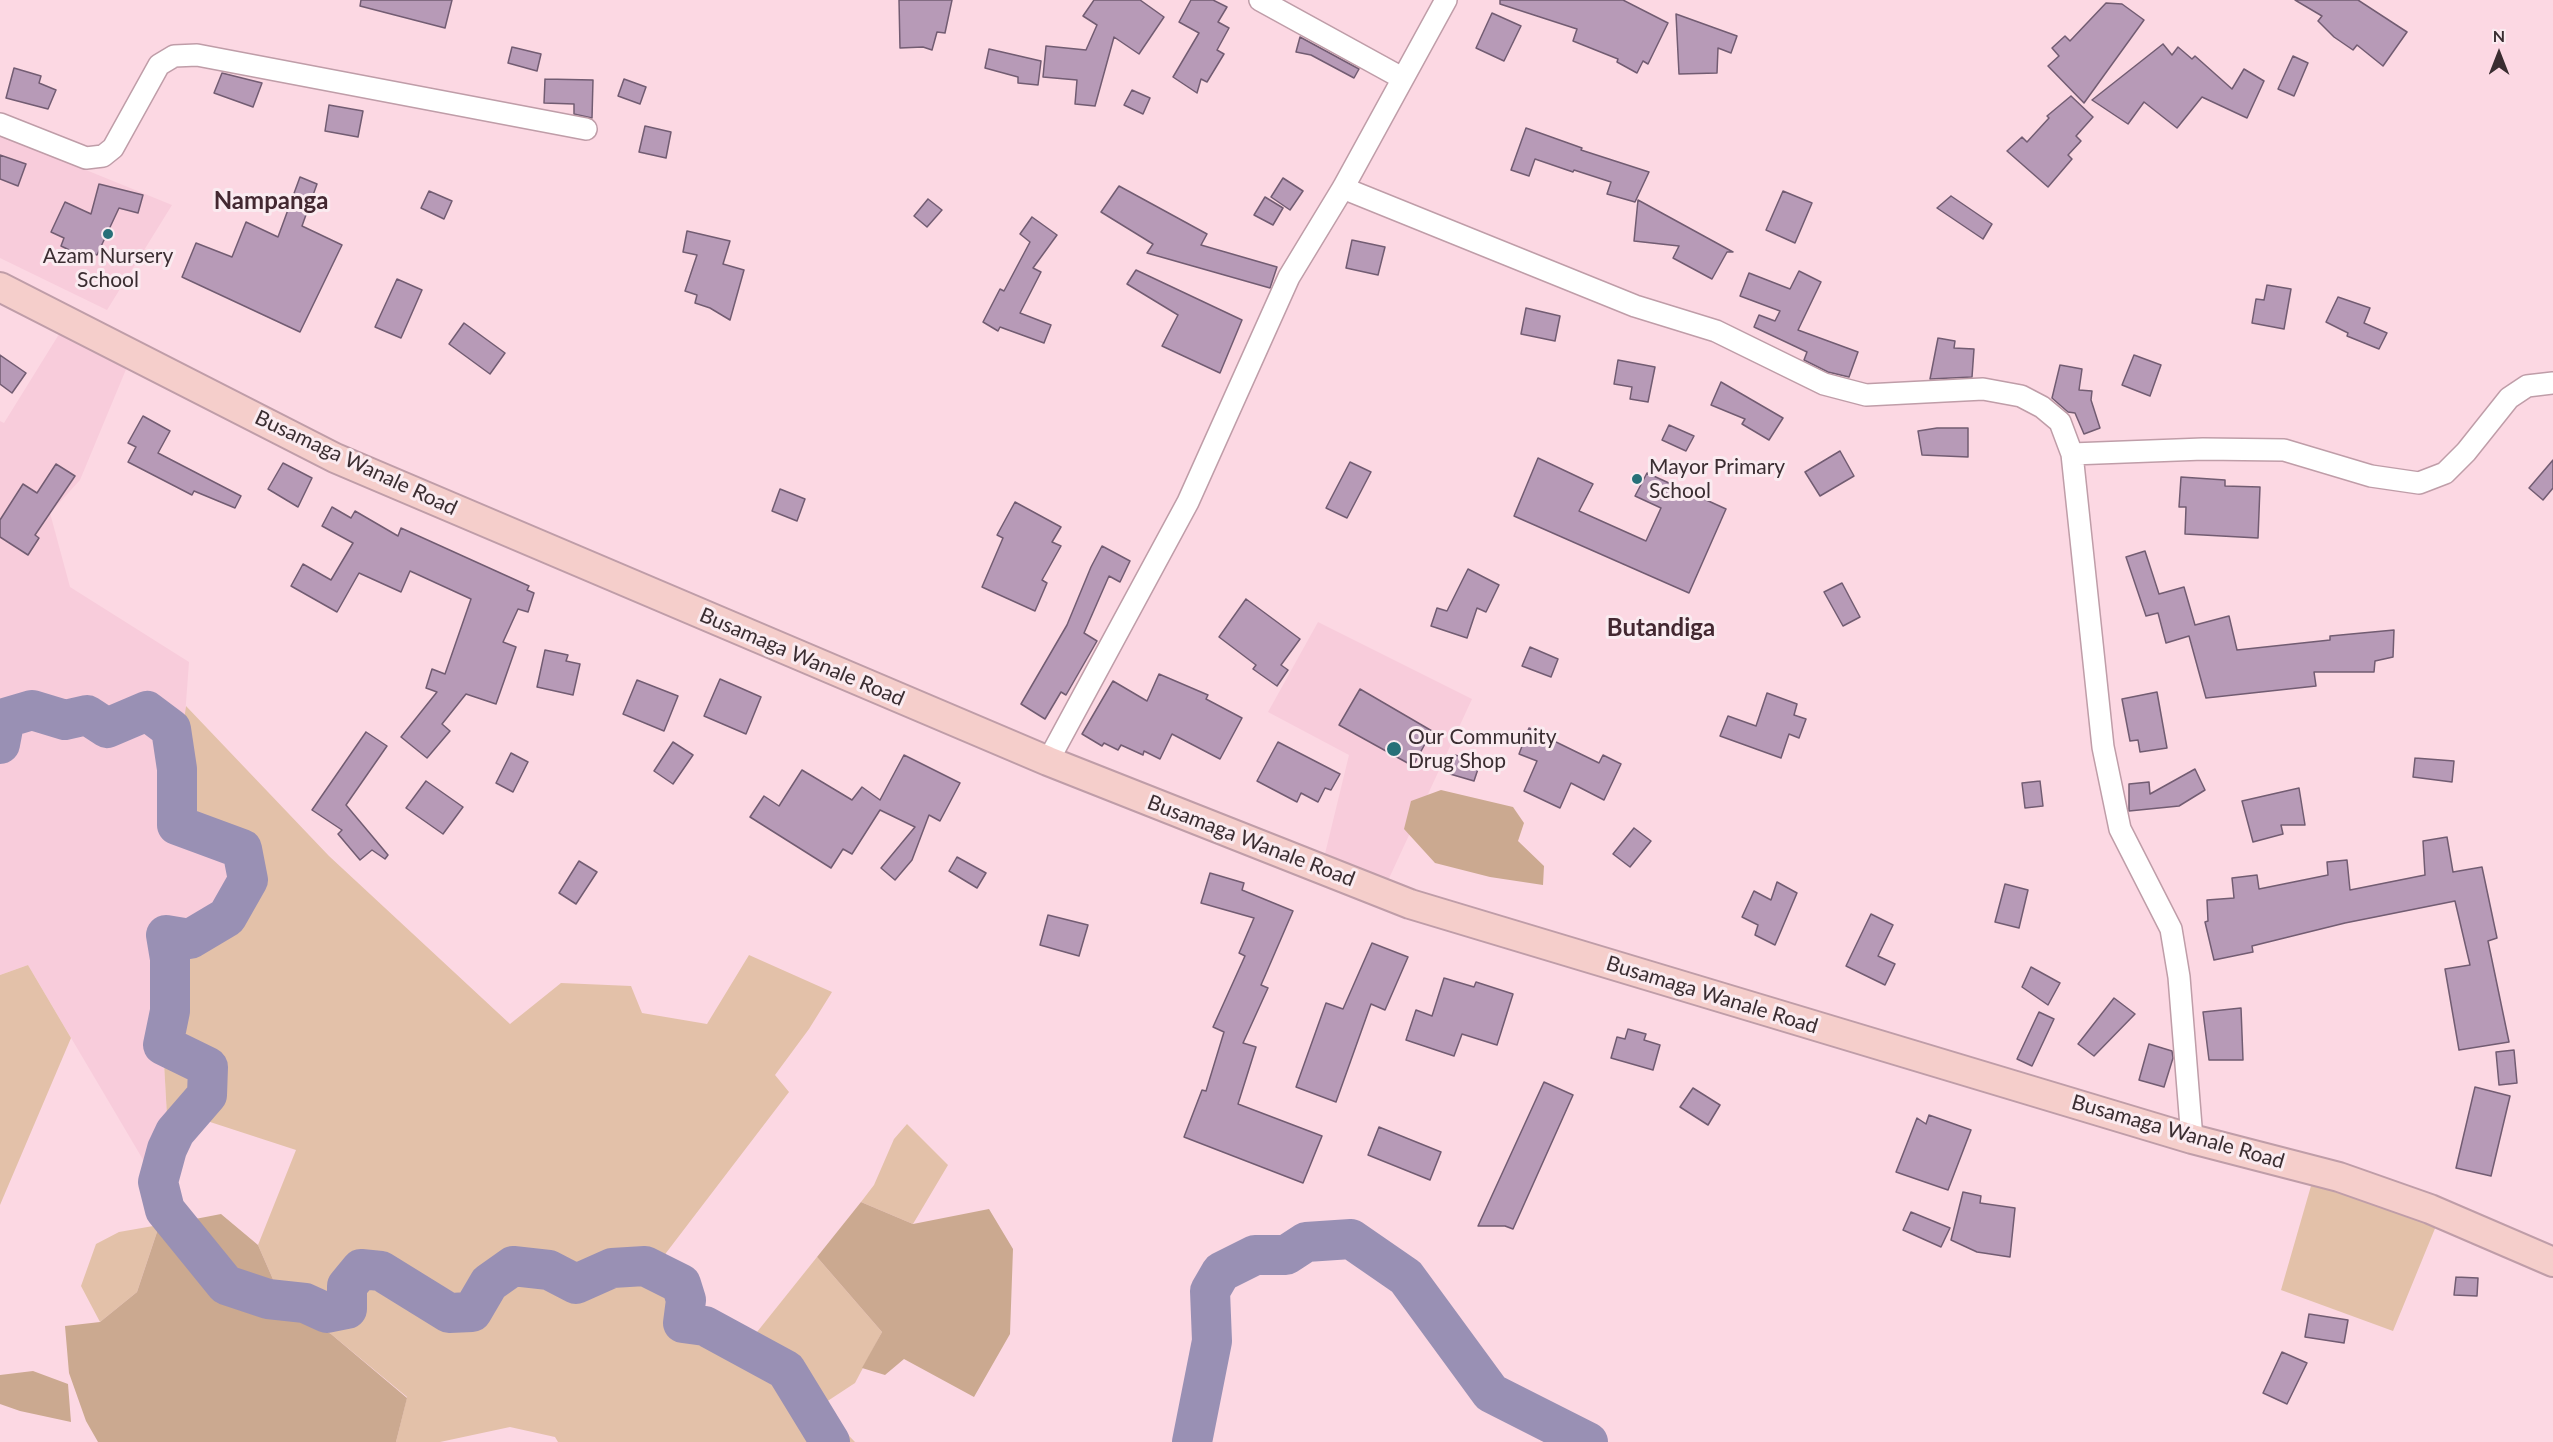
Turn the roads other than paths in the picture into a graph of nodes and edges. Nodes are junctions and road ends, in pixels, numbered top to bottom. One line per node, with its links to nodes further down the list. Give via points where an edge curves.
1 (1260, 0): 3 (street)
2 (1446, 0): 3 (street)
3 (1402, 78): 6 (street)
4 (0, 124): 5 (street, via 86,158 103,156 113,148 159,65 174,56 197,55)
5 (586, 129)
6 (1343, 188): 9 (street, via 1635,306 1716,331 1824,384 1866,395 1983,389 2021,396 2060,422); 10 (street, via 1289,277 1188,502)
7 (0, 287): 10 (street, Busamaga Wanale Road, via 335,458)
8 (2553, 383): 9 (street, via 2527,386 2509,398 2445,473 2419,483 2372,476 2284,450 2203,448)
9 (2072, 454): 11 (street, via 2103,747 2120,829 2171,929 2179,977)
10 (1048, 761): 11 (street, Busamaga Wanale Road, via 1410,904)
11 (2192, 1139): 12 (street, Busamaga Wanale Road, via 2339,1177 2430,1209)
12 (2553, 1262)

